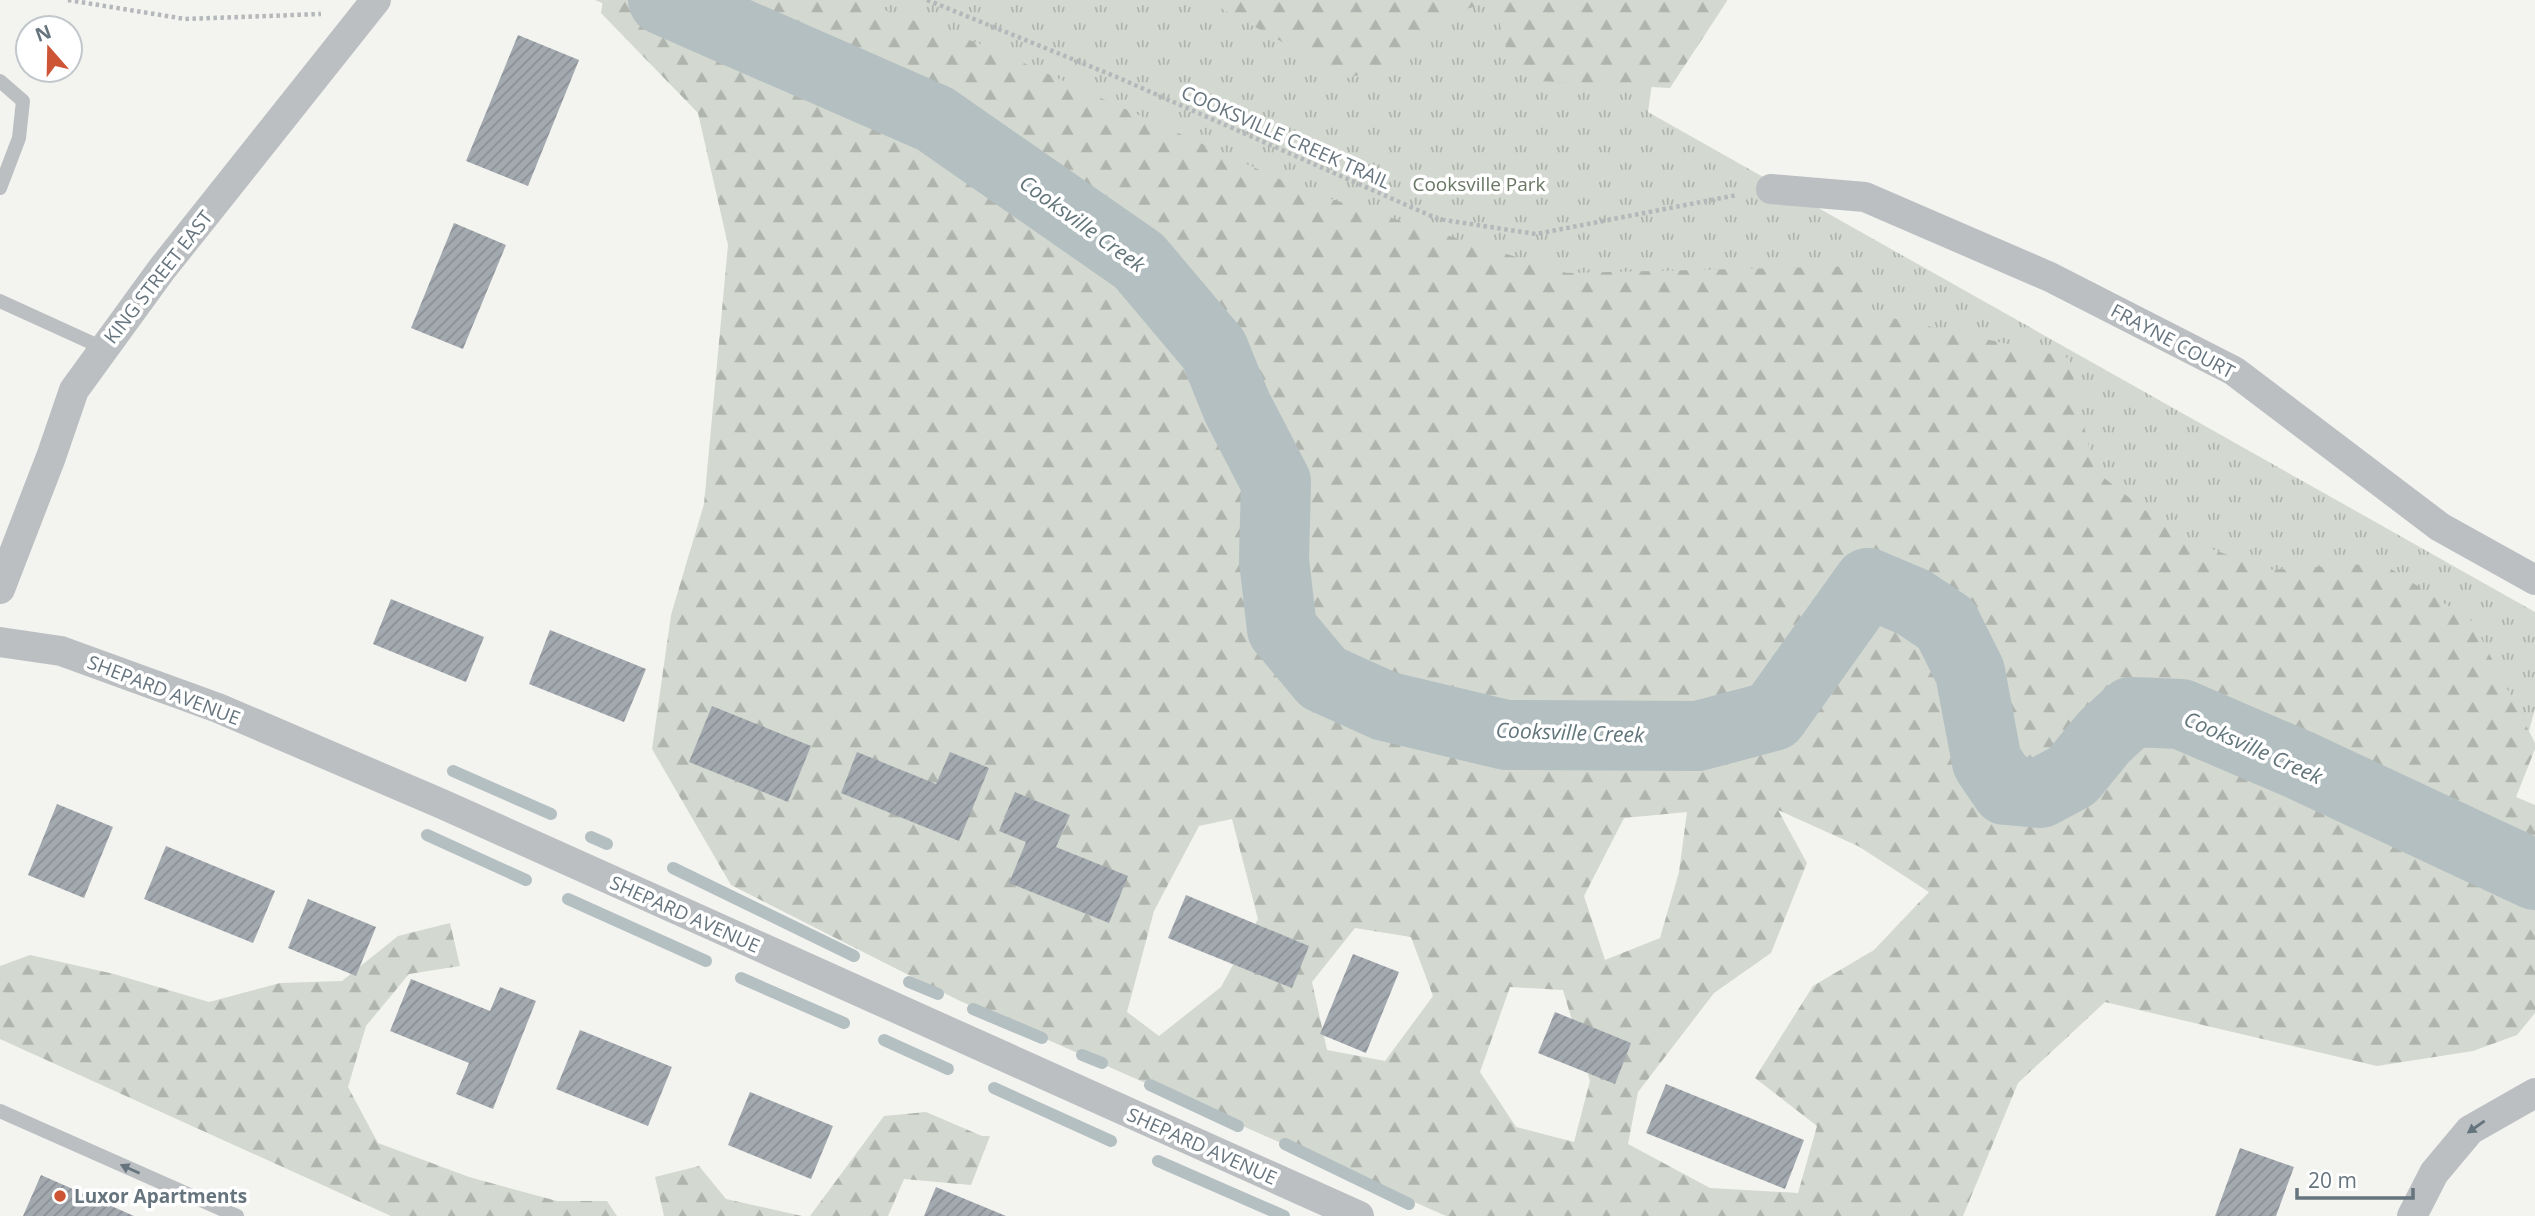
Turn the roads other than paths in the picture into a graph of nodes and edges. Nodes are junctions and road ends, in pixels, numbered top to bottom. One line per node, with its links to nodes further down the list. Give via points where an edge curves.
1 (376, 0): 6 (street, KING STREET EAST)
2 (0, 81): 3 (lane, via 23,101 19,138)
3 (0, 188)
4 (1771, 188): 7 (street, FRAYNE COURT, via 1865,197 2050,276 2234,370 2440,527)
5 (0, 301): 6 (lane)
6 (103, 348): 8 (street, KING STREET EAST, via 74,390)
7 (2535, 580)
8 (0, 589)
9 (0, 642): 13 (street, SHEPARD AVENUE, via 61,651 218,708)
10 (2535, 1093): 14 (street, one-way to 14, via 2470,1130 2434,1173)
11 (0, 1111): 12 (lane, one-way to 11)
12 (237, 1216)
13 (1359, 1216)
14 (2412, 1216)

